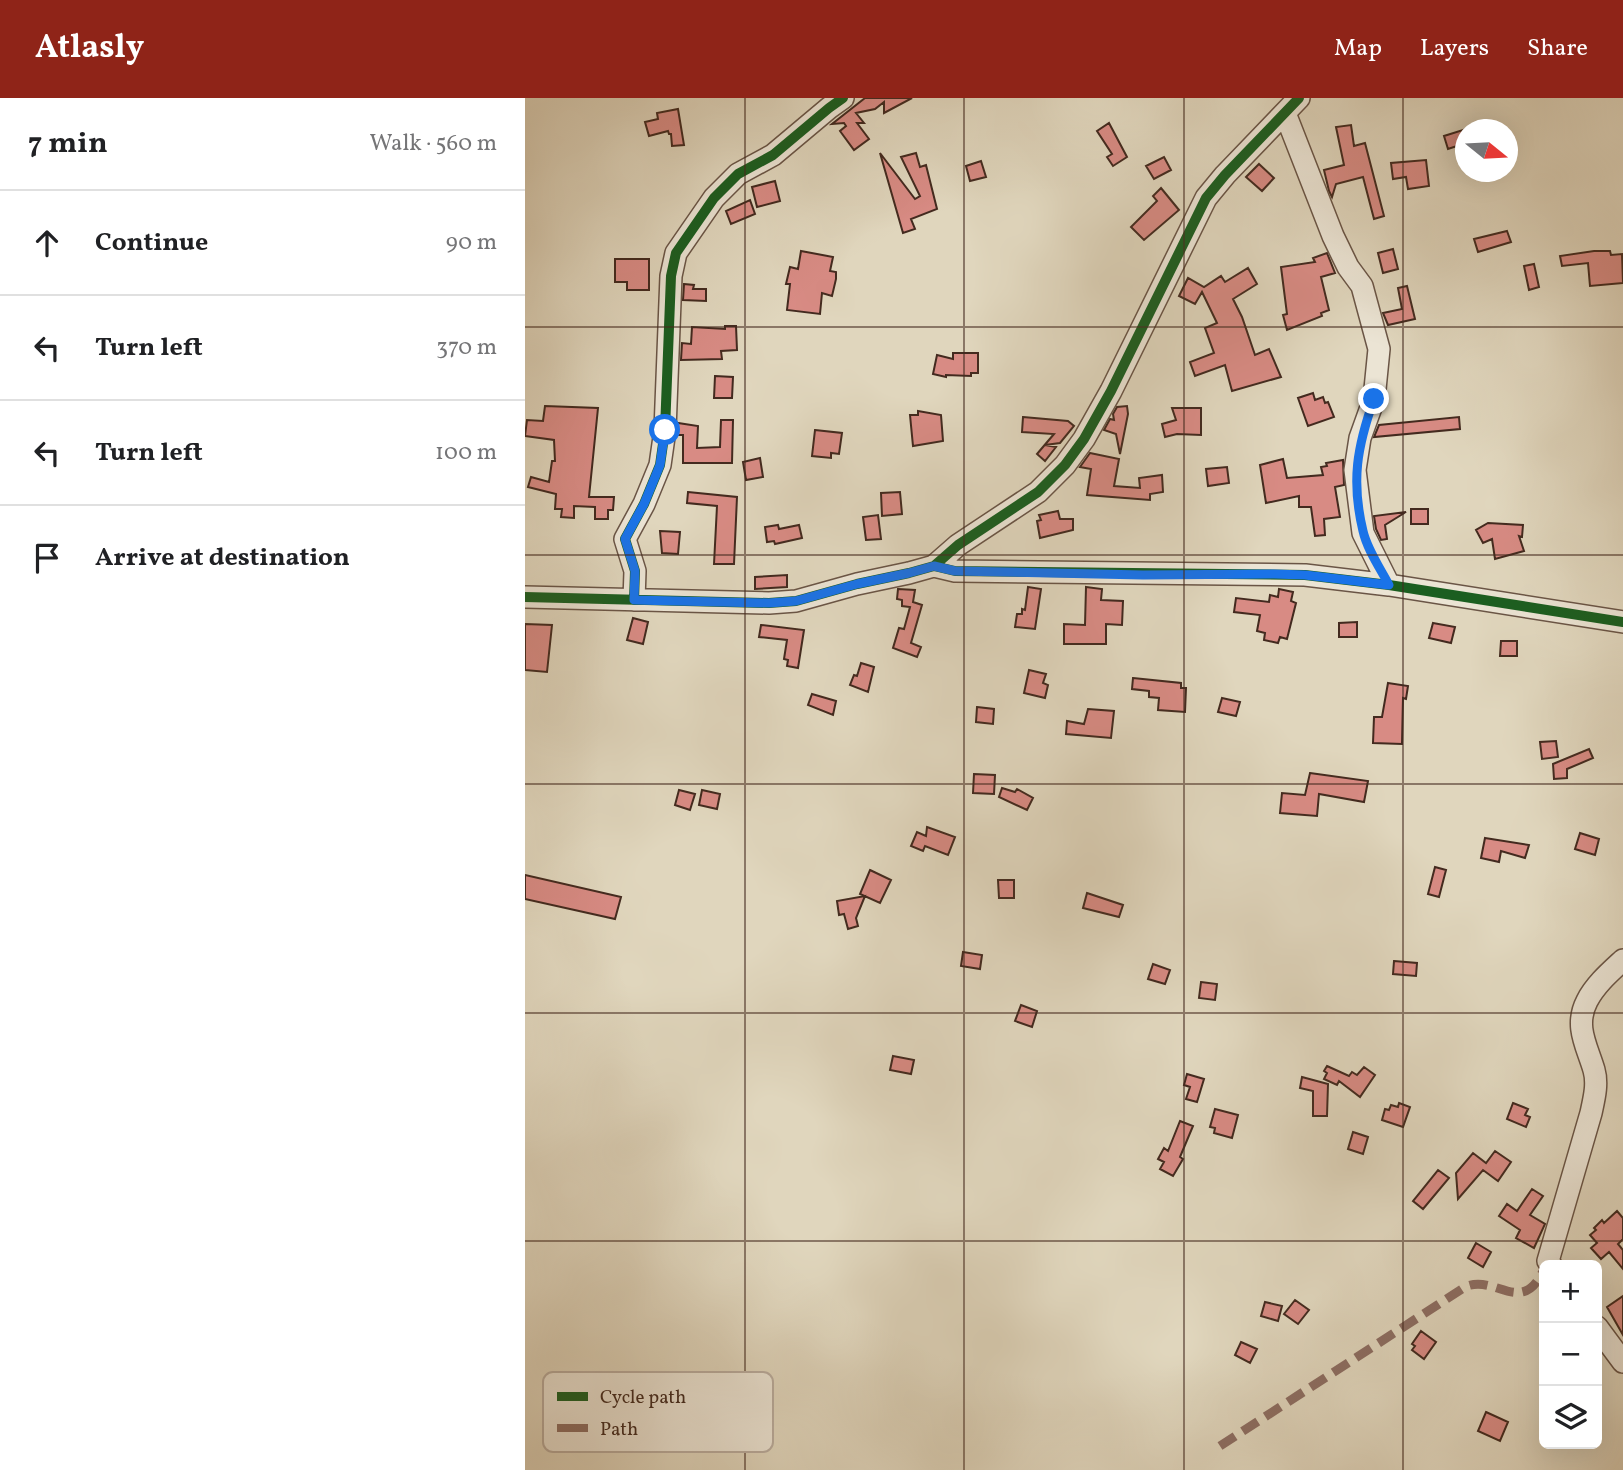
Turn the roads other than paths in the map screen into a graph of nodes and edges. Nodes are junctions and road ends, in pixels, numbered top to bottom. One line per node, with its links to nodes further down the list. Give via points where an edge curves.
1 (843, 98): 6 (street, via 773,155 738,174 714,198 675,253 660,465 625,539 635,571)
2 (1292, 106): 3 (street, via 1206,198 1111,391 1065,466 1038,492); 4 (street, via 1333,236 1362,286 1379,349 1374,399 1355,470 1363,533)
3 (934, 566): 4 (street, via 968,572 1305,575); 6 (street, via 796,601)
4 (1389, 585): 7 (street)
5 (525, 597): 6 (street)
6 (634, 600)
7 (1623, 622)
8 (1623, 960): 9 (street, via 1594,989 1581,1015 1581,1033 1596,1089)
9 (1548, 1260)
10 (1602, 1334): 11 (street)
11 (1623, 1362)

